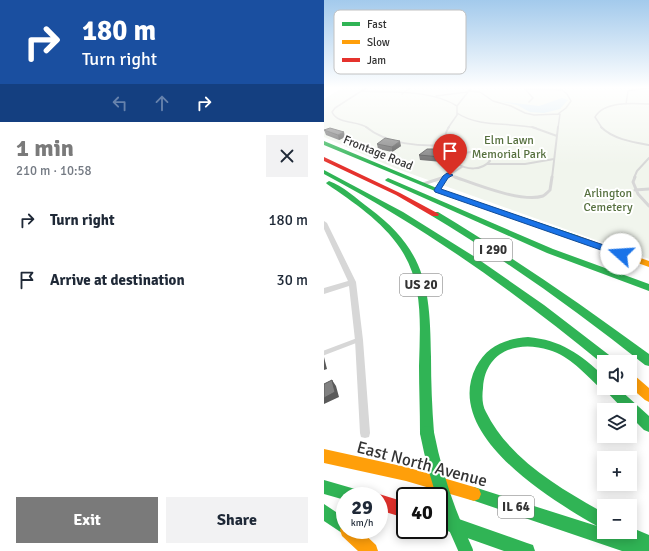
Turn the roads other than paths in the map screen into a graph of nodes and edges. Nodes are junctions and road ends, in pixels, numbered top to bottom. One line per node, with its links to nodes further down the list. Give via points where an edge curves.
1 (457, 113): 9 (lane, via 445,132)
2 (333, 114): 9 (lane, via 340,120 362,124 385,138 422,145)
3 (458, 114): 7 (lane, via 475,120 531,126)
4 (529, 114): 5 (lane)
5 (558, 114): 7 (lane, via 560,115)
6 (598, 114): 10 (lane, via 595,120 605,131)
7 (557, 136): 15 (lane)
8 (324, 143): 22 (main road, Frontage Road)
9 (446, 145): 12 (lane)
10 (649, 145)
11 (324, 153): 30 (main road, via 542,249)
12 (458, 155): 16 (lane, via 470,152 483,154 489,157 490,161); 17 (lane, via 455,160)
13 (649, 158): 24 (lane, via 634,175)
14 (324, 159): 35 (main road, I 290, via 464,231 555,291)
15 (554, 159): 16 (lane, via 525,164); 19 (lane, via 549,193 538,198 515,196)
16 (487, 164): 17 (lane, via 476,168)
17 (462, 167): 19 (lane)
18 (324, 172): 34 (main road, I 290, via 376,198 466,253)
19 (450, 175): 20 (lane)
20 (445, 177): 22 (lane); 23 (lane)
21 (324, 180): 53 (main road, US 20, bridge, via 361,203 379,218 403,244 419,277 425,309 427,432 431,458 441,494)
22 (423, 184): 23 (main road, Frontage Road)
23 (437, 190): 28 (main road, Frontage Road)
24 (635, 190): 25 (lane); 26 (lane)
25 (649, 190)
26 (649, 206)
27 (324, 223): 29 (street)
28 (649, 264)
29 (352, 282): 31 (street); 32 (street)
30 (649, 288)
31 (324, 291)
32 (359, 340): 33 (lane); 41 (street)
33 (324, 353)
34 (601, 355)
35 (649, 361)
36 (597, 378): 46 (main road, via 568,354 553,346 525,340 501,346 485,360 476,383 476,396 480,412 489,429 523,469 552,491)
37 (637, 385): 39 (main road)
38 (616, 395): 40 (main road)
39 (649, 396)
40 (649, 425)
41 (365, 433)
42 (324, 456): 55 (main road, East North Avenue / IL 64, via 412,475)
43 (324, 487): 44 (main road)
44 (336, 490)
45 (324, 512): 47 (main road)
46 (597, 518)
47 (336, 521)
48 (448, 523): 54 (main road)
49 (637, 537): 51 (main road)
50 (358, 539): 52 (main road)
51 (649, 542)
52 (370, 551)
53 (466, 551)
54 (527, 551)
55 (647, 551)

